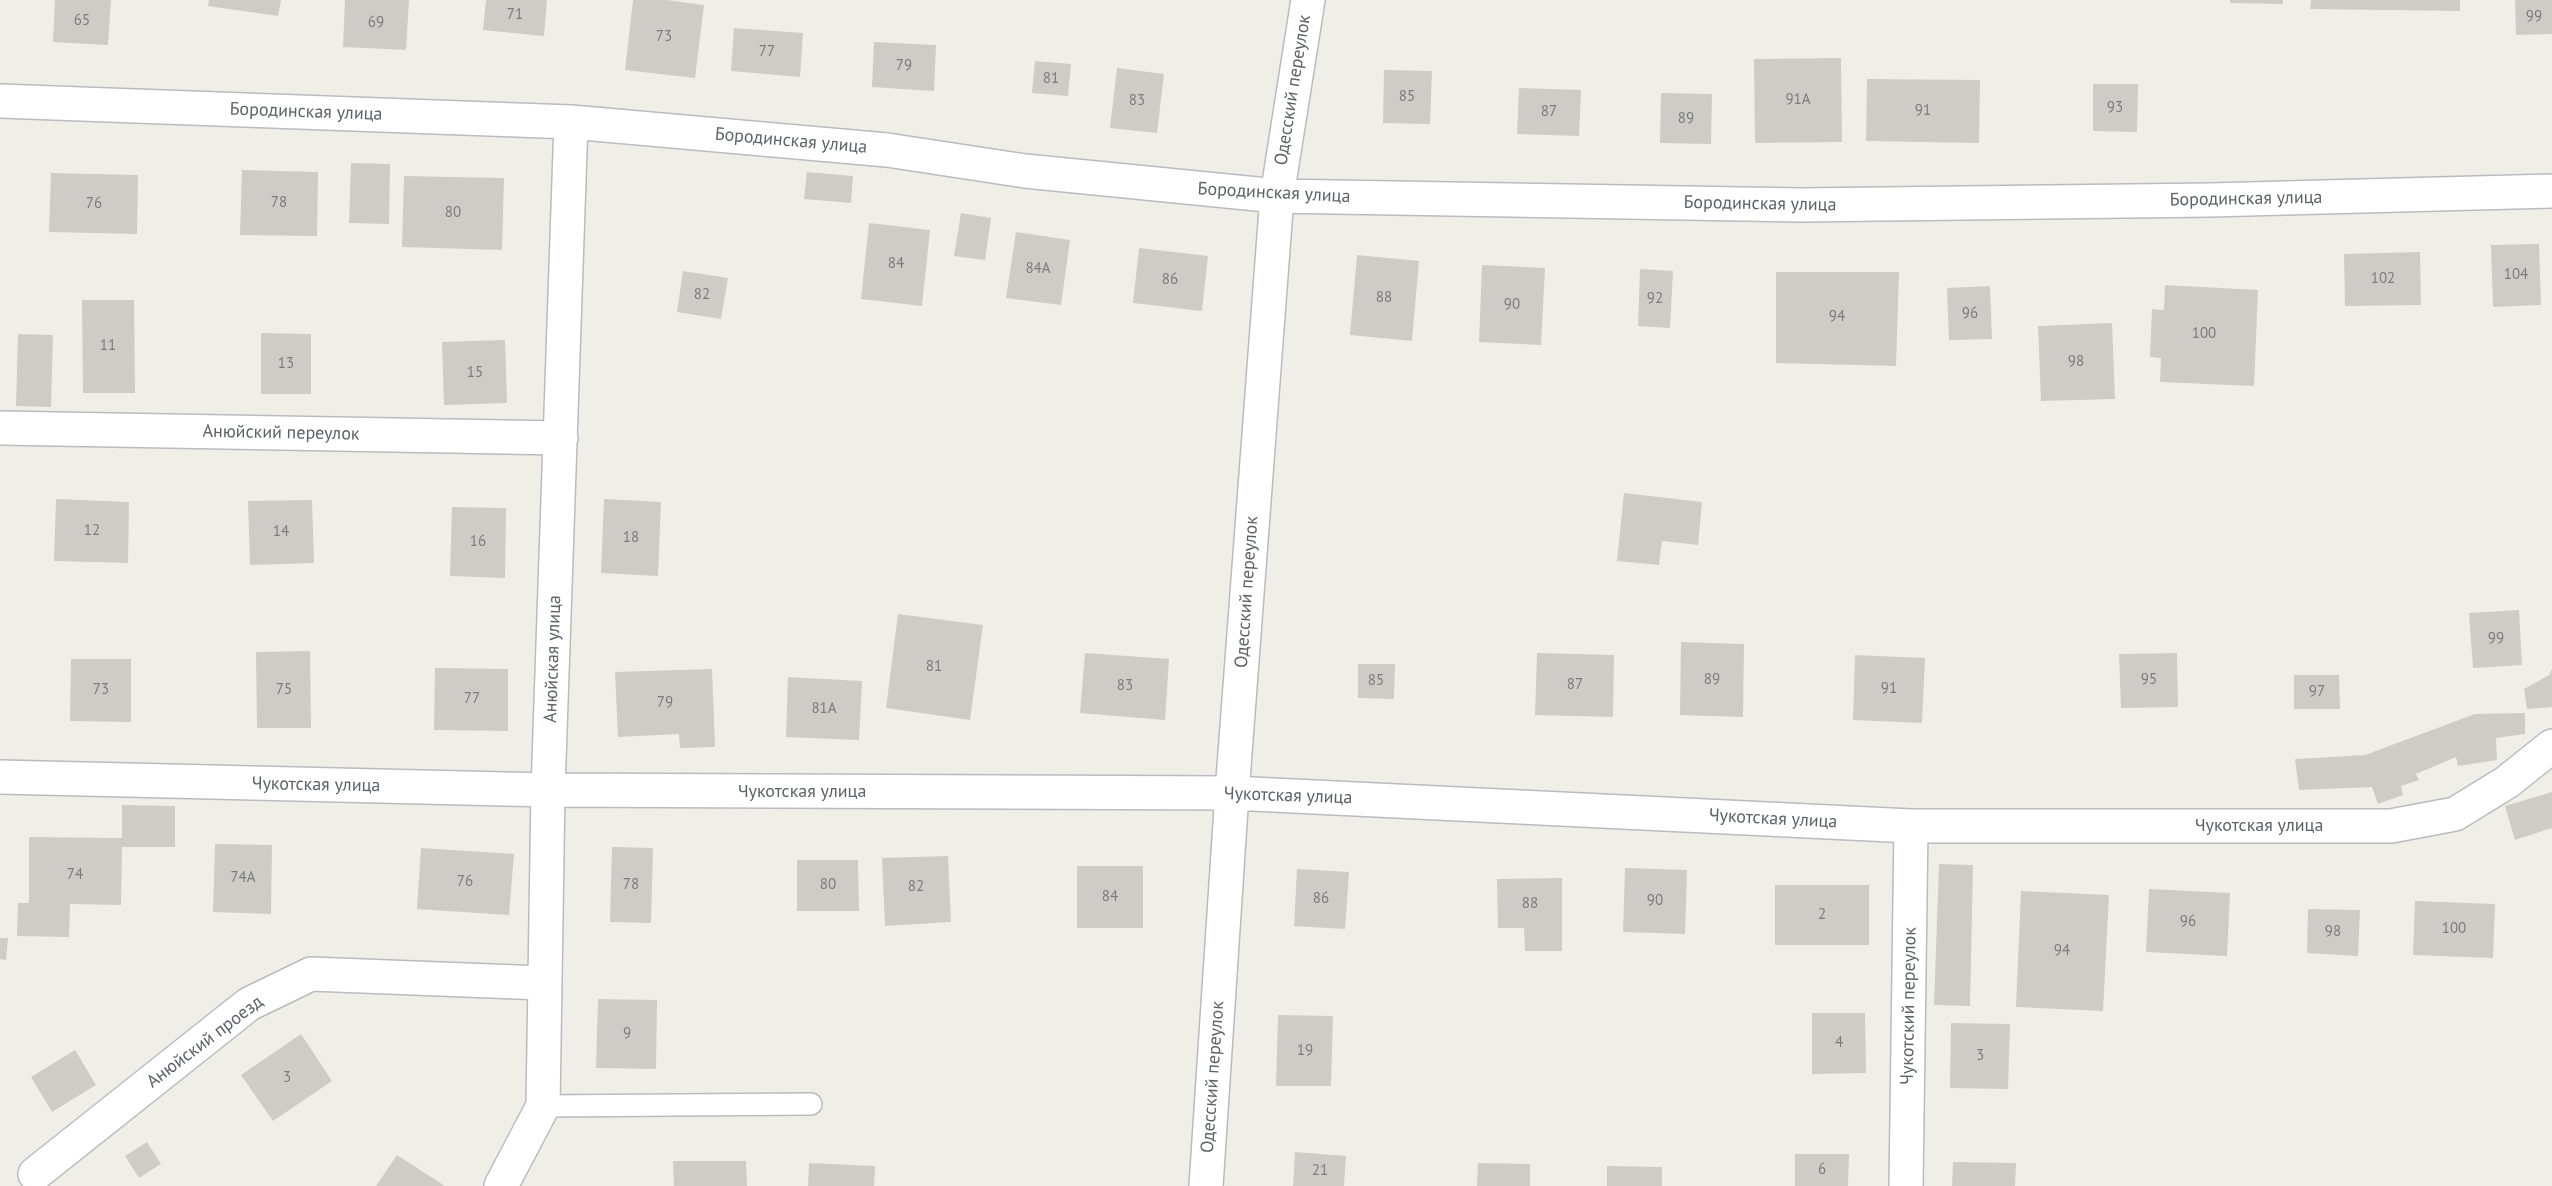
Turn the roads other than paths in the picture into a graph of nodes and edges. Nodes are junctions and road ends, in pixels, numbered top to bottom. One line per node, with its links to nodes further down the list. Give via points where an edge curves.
1 (1308, 0): 5 (street, Одесский переулок)
2 (0, 101): 3 (street, Бородинская улица)
3 (571, 122): 5 (street, Бородинская улица, via 886,150 1025,171); 7 (street, Анюйская улица)
4 (2552, 191): 5 (street, Бородинская улица, via 1801,205)
5 (1277, 196): 11 (street, Одесский переулок)
6 (0, 428): 7 (street, Анюйский переулок)
7 (561, 438): 10 (street, Анюйская улица)
8 (2552, 746): 12 (street, Чукотская улица, via 2456,814 2391,826)
9 (0, 777): 10 (street, Чукотская улица)
10 (548, 790): 11 (street, Чукотская улица); 13 (street, Анюйская улица)
11 (1232, 793): 12 (street, Чукотская улица); 18 (street, Одесский переулок)
12 (1911, 826): 19 (street, Чукотский переулок)
13 (543, 983): 15 (street, Анюйская улица); 16 (street, Анюйский проезд, via 311,974 249,1004)
14 (811, 1104): 15 (lane)
15 (543, 1106): 17 (street, Анюйская улица)
16 (35, 1174)
17 (501, 1186)
18 (1206, 1186)
19 (1906, 1186)

